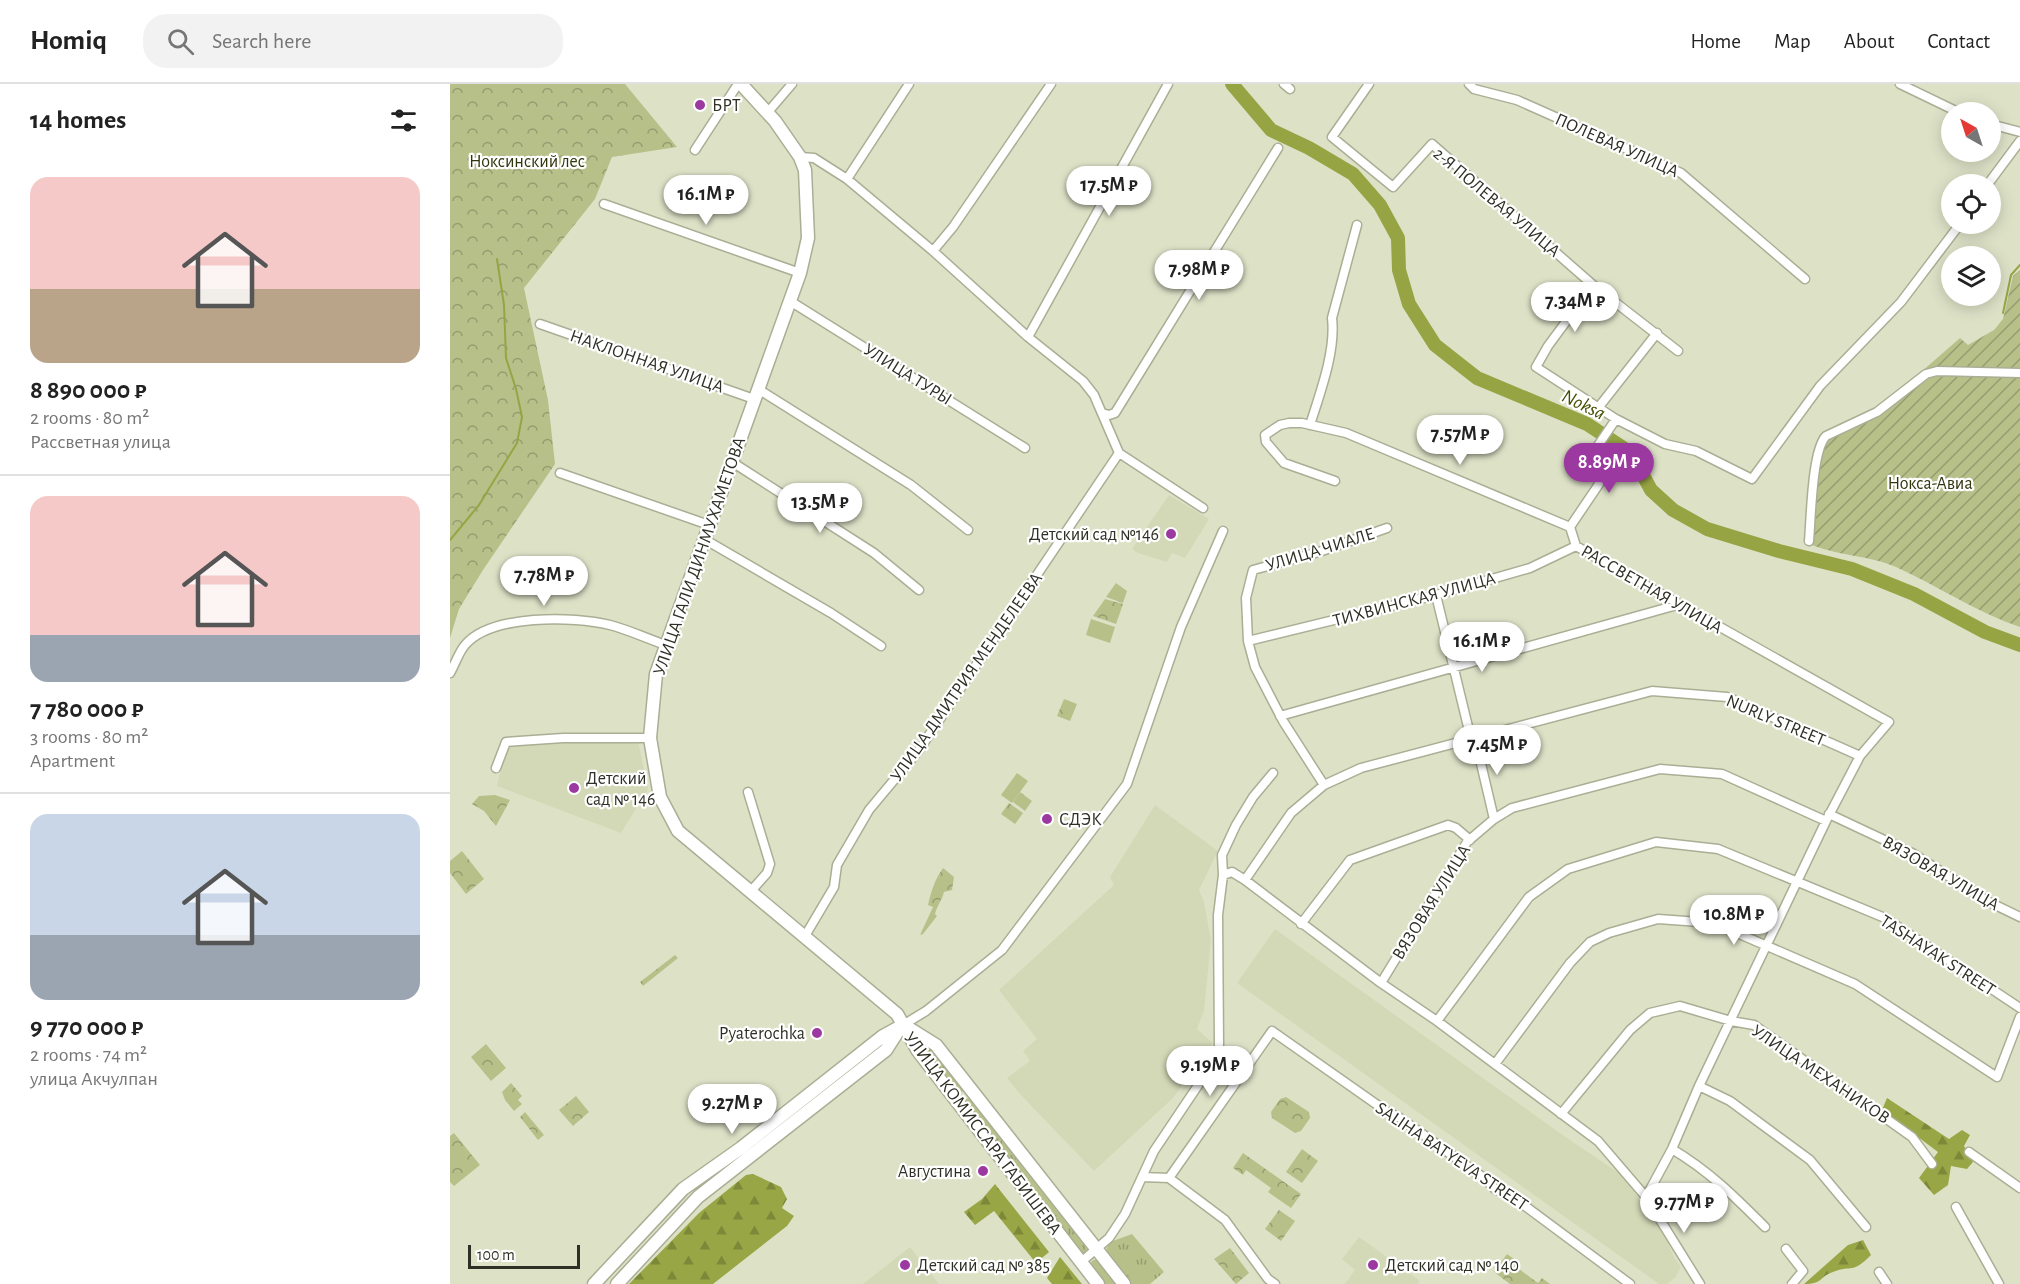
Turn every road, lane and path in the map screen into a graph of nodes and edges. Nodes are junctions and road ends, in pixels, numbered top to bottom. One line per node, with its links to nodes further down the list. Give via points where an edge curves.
1 (739, 84): 10 (street, УЛИЦА ГАЛИ ДИНМУХАМЕТОВА); 15 (street)
2 (792, 84): 10 (street)
3 (909, 84): 18 (street)
4 (1051, 84): 22 (street)
5 (1168, 84): 29 (street)
6 (1369, 84): 25 (street, 2-Я ПОЛЕВАЯ УЛИЦА, via 1332,137 1393,187 1432,144)
7 (1469, 84): 24 (street, ПОЛЕВАЯ УЛИЦА, via 1516,100 1682,173)
8 (1900, 84): 9 (street)
9 (1941, 104)
10 (768, 112): 16 (street, УЛИЦА ГАЛИ ДИНМУХАМЕТОВА)
11 (2001, 127): 12 (street)
12 (2020, 132)
13 (2020, 141): 17 (street)
14 (1278, 148): 34 (street, via 1115,413)
15 (695, 150)
16 (800, 157): 18 (street, via 814,159); 23 (street, УЛИЦА ГАЛИ ДИНМУХАМЕТОВА, via 805,170 808,229)
17 (1995, 174)
18 (847, 179): 22 (street)
19 (604, 204): 23 (street)
20 (1357, 225): 36 (street, via 1332,318 1334,331)
21 (1952, 234): 35 (street, via 1901,302 1820,386 1752,479 1696,451 1665,444)
22 (933, 251): 29 (street)
23 (800, 273): 26 (street, УЛИЦА ГАЛИ ДИНМУХАМЕТОВА)
24 (1805, 279)
25 (1593, 285): 28 (street); 33 (street, via 1536,367)
26 (790, 301): 32 (street, УЛИЦА ГАЛИ ДИНМУХАМЕТОВА); 37 (street, УЛИЦА ТУРЫ)
27 (540, 324): 32 (street, НАКЛОННАЯ УЛИЦА)
28 (1657, 333): 30 (street); 33 (street)
29 (1028, 337): 34 (street, via 1083,381)
30 (1678, 351)
31 (2020, 373): 49 (street, via 1926,374 1877,412 1826,436 1816,458)
32 (756, 394): 39 (street, УЛИЦА ГАЛИ ДИНМУХАМЕТОВА); 46 (street, НАКЛОННАЯ УЛИЦА, via 911,485)
33 (1598, 408): 35 (street)
34 (1102, 413): 38 (street)
35 (1616, 419): 44 (street, via 1597,447 1599,484)
36 (1311, 425): 41 (street, РАССВЕТНАЯ УЛИЦА, via 1280,425 1268,431 1266,442 1284,463); 44 (street, РАССВЕТНАЯ УЛИЦА, via 1346,433)
37 (1025, 448)
38 (1119, 453): 42 (street); 76 (street, УЛИЦА ДМИТРИЯ МЕНДЕЛЕЕВА, via 919,750 869,810 837,865 834,887)
39 (732, 462): 43 (street, УЛИЦА ГАЛИ ДИНМУХАМЕТОВА); 51 (street, via 874,554)
40 (560, 473): 43 (street)
41 (1335, 482)
42 (1203, 508)
43 (709, 525): 48 (street, УЛИЦА ГАЛИ ДИНМУХАМЕТОВА)
44 (1570, 527): 50 (street, РАССВЕТНАЯ УЛИЦА)
45 (1387, 528): 54 (street, УЛИЦА ЧИАЛЕ, via 1253,570 1246,598)
46 (968, 530)
47 (1224, 531): 83 (street, via 1181,627 1127,784 1002,950)
48 (705, 538): 55 (street, УЛИЦА ГАЛИ ДИНМУХАМЕТОВА); 56 (street)
49 (1809, 541)
50 (1576, 546): 52 (street, ТИХВИНСКАЯ УЛИЦА, via 1530,568); 53 (street, РАССВЕТНАЯ УЛИЦА)
51 (920, 590)
52 (1436, 594): 54 (street, ТИХВИНСКАЯ УЛИЦА); 57 (street)
53 (1677, 605): 57 (street); 62 (street, РАССВЕТНАЯ УЛИЦА, via 1889,722)
54 (1248, 641): 59 (street, via 1255,667)
55 (666, 645): 58 (street, via 610,625 520,621 483,631 465,645); 60 (street, УЛИЦА ГАЛИ ДИНМУХАМЕТОВА, via 656,674)
56 (881, 646)
57 (1453, 668): 59 (street); 61 (street)
58 (450, 673)
59 (1280, 716): 65 (street)
60 (650, 738): 63 (street, via 506,742); 73 (street, УЛИЦА ГАЛИ ДИНМУХАМЕТОВА, via 660,797 678,831)
61 (1473, 739): 62 (street, NURLY STREET, via 1652,692 1727,697); 65 (street, NURLY STREET, via 1361,768); 68 (street)
62 (1860, 756): 67 (street)
63 (496, 768)
64 (1274, 774): 70 (street, via 1253,797 1236,825 1222,855)
65 (1324, 785): 71 (street, NURLY STREET, via 1291,813)
66 (748, 792): 73 (street, via 770,864)
67 (1828, 817): 68 (street, ВЯЗОВАЯ УЛИЦА, via 1722,774 1660,769 1512,808); 72 (street); 74 (street, ВЯЗОВАЯ УЛИЦА, via 1912,853 1987,901)
68 (1494, 819): 69 (street, ВЯЗОВАЯ УЛИЦА)
69 (1470, 840): 75 (street, via 1448,825 1350,860); 78 (street, ВЯЗОВАЯ УЛИЦА)
70 (1223, 874): 71 (street, via 1232,872); 93 (street, via 1218,915 1219,1051 1154,1151)
71 (1245, 880): 75 (street)
72 (1796, 882): 77 (street); 79 (street, TASHAYAK STREET, via 1885,918); 81 (street, TASHAYAK STREET, via 1718,849 1656,842 1568,869 1529,897)
73 (751, 891): 76 (street, УЛИЦА ГАЛИ ДИНМУХАМЕТОВА)
74 (2020, 917)
75 (1301, 924): 78 (street)
76 (805, 936): 83 (street, УЛИЦА ГАЛИ ДИНМУХАМЕТОВА, via 897,1014)
77 (1767, 945): 80 (street, via 1855,984 1997,1077); 82 (street); 84 (street, via 1714,923 1658,919 1609,933 1590,942 1570,963)
78 (1381, 983): 81 (street)
79 (2020, 1008)
80 (2020, 1017)
81 (1437, 1021): 84 (street)
82 (1731, 1021): 85 (street); 88 (street, УЛИЦА МЕХАНИКОВ, via 1680,1006 1650,1013 1630,1030); 92 (street, УЛИЦА МЕХАНИКОВ, via 1754,1025 1912,1137)
83 (903, 1025): 86 (street, УЛИЦА КОМИССАРА ГАБИШЕВА, via 936,1045); 87 (street, УЛИЦА КОМИССАРА ГАБИШЕВА, via 918,1052); 89 (street, via 883,1036)
84 (1495, 1064): 88 (street)
85 (1699, 1086): 90 (street); 99 (street, via 1730,1101 1810,1160)
86 (970, 1088): 87 (street); 101 (street, УЛИЦА КОМИССАРА ГАБИШЕВА)
87 (955, 1100): 102 (street, УЛИЦА КОМИССАРА ГАБИШЕВА)
88 (1561, 1114): 96 (street, via 1598,1141)
89 (755, 1144): 104 (street, via 683,1190); 105 (street, via 698,1197)
90 (1672, 1149): 96 (street); 98 (street, via 1715,1178)
91 (1970, 1152): 95 (street)
92 (1932, 1164)
93 (1142, 1177): 94 (street); 101 (street, via 1125,1214)
94 (1169, 1178): 108 (street, via 1225,1220); 109 (street, via 1272,1031 1496,1189 1513,1197)
95 (2020, 1188)
96 (1646, 1197): 110 (street)
97 (1956, 1207): 113 (street)
98 (1765, 1227)
99 (1866, 1227)
100 (1786, 1249): 111 (street, via 1803,1271)
101 (1097, 1250): 102 (street); 107 (street, УЛИЦА КОМИССАРА ГАБИШЕВА)
102 (1081, 1262): 106 (street, УЛИЦА КОМИССАРА ГАБИШЕВА)
103 (1880, 1272): 112 (street)
104 (594, 1284)
105 (617, 1284)
106 (1098, 1284)
107 (1124, 1284)
108 (1275, 1284)
109 (1630, 1284)
110 (1700, 1284)
111 (1792, 1284)
112 (1887, 1284)
113 (1999, 1284)

